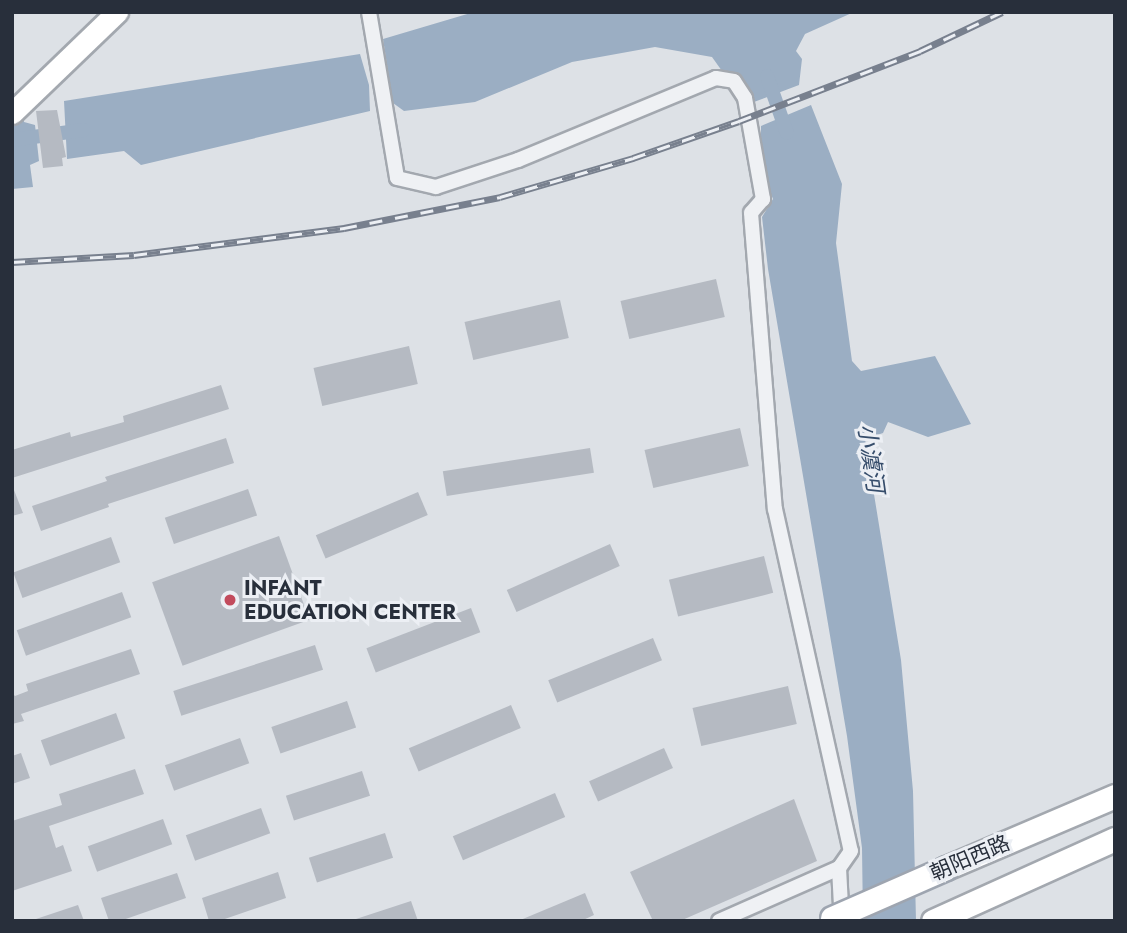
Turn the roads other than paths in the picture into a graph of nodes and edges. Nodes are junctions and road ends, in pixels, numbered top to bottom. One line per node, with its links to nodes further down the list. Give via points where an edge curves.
1 (96, 12): 4 (main road)
2 (117, 12): 5 (main road)
3 (369, 12): 8 (street, via 397,177 436,187 518,160 716,78 734,81 745,98 763,199 751,213 775,509 851,851)
4 (12, 94)
5 (12, 113)
6 (1115, 796): 9 (main road, 朝阳西路, bridge)
7 (1115, 839): 10 (main road, 朝阳西路)
8 (839, 869): 9 (street); 11 (street)
9 (833, 914)
10 (944, 916)
11 (719, 921)

